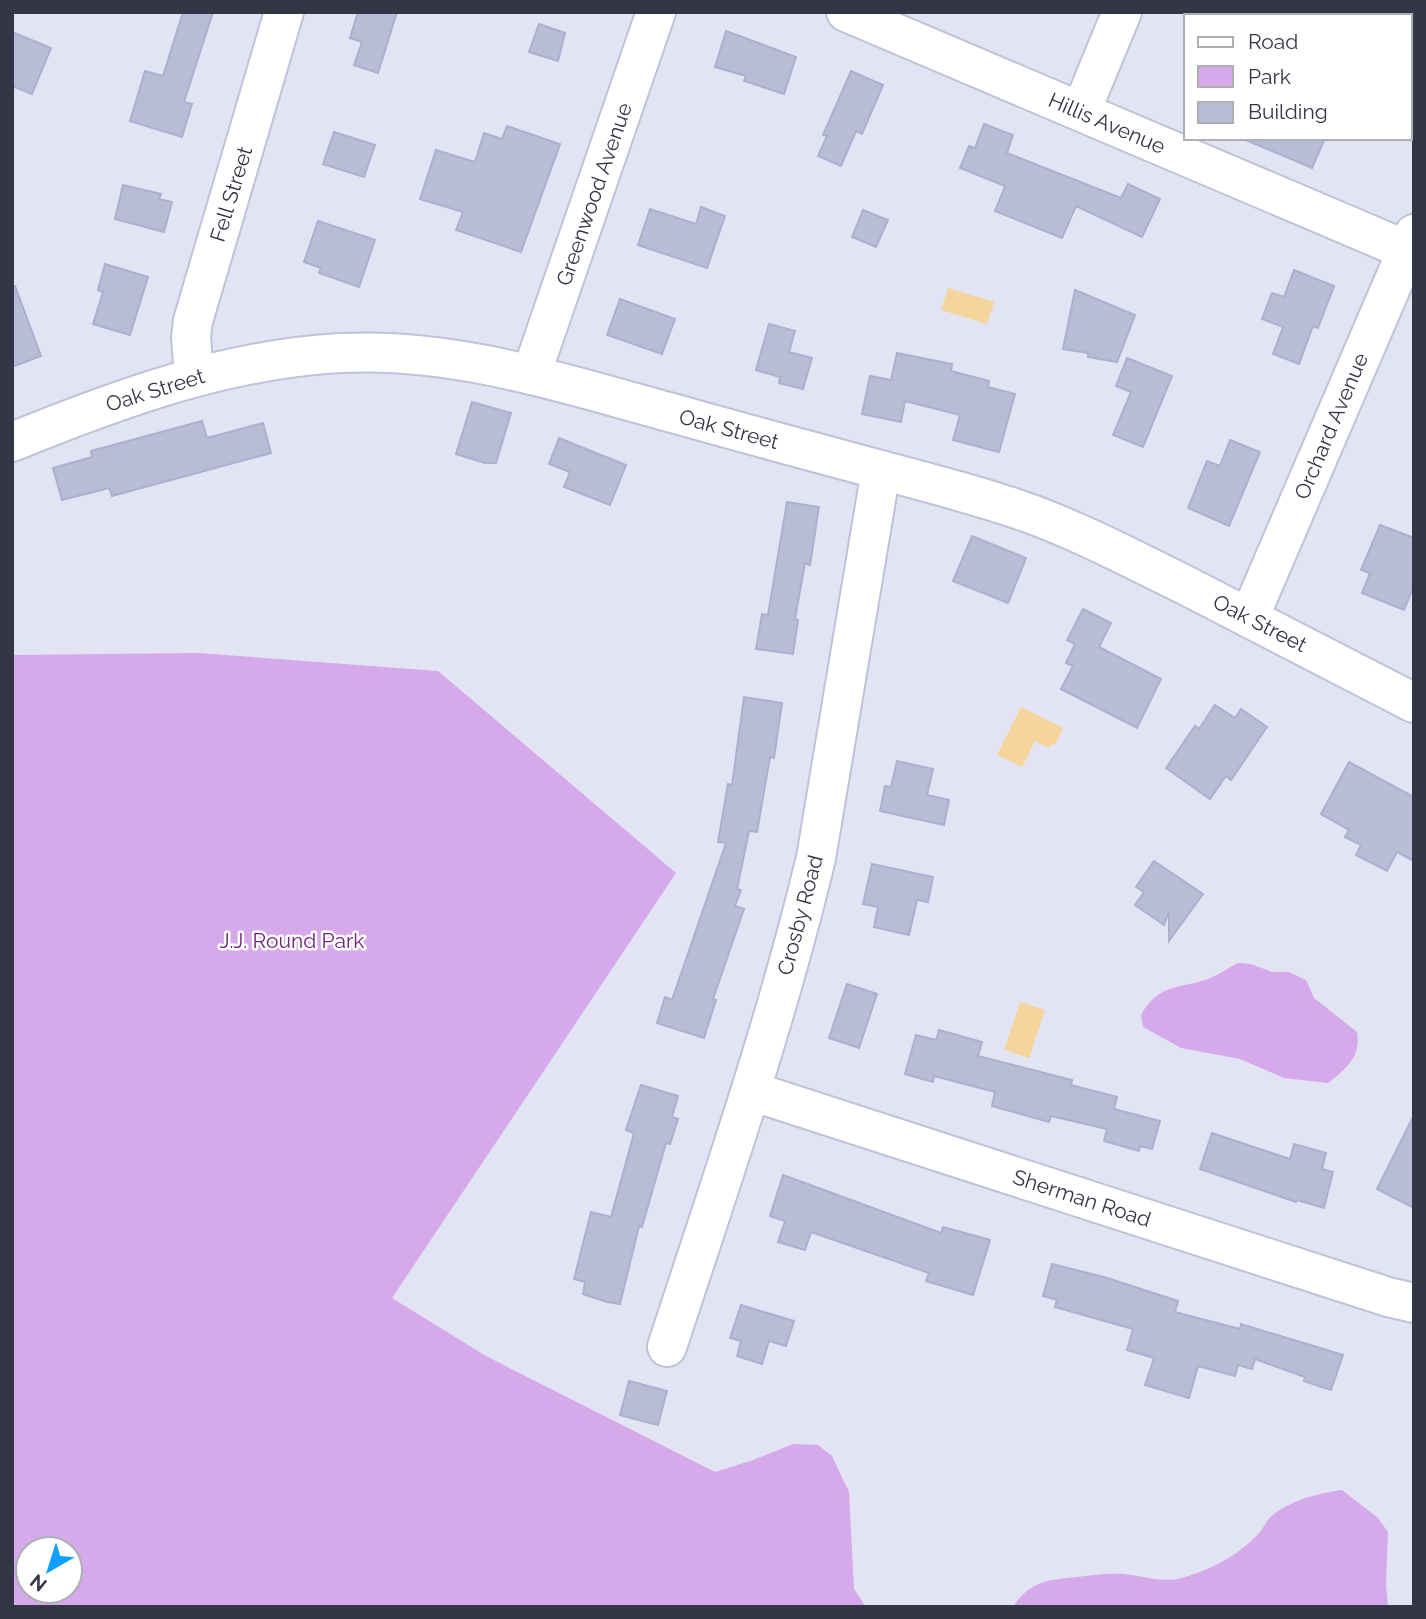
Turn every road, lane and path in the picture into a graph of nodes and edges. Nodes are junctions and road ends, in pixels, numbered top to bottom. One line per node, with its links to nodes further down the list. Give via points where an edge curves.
1 (284, 12): 8 (street, Fell Street, via 193,321)
2 (656, 12): 7 (street, Greenwood Avenue)
3 (846, 12): 5 (street, Hillis Avenue)
4 (1122, 12): 5 (street)
5 (1081, 111): 6 (street, Hillis Avenue)
6 (1410, 242): 11 (street, Orchard Avenue)
7 (531, 375): 8 (street, Oak Street, via 446,357 380,352 307,356); 10 (street, Oak Street)
8 (194, 377): 9 (street, Oak Street)
9 (12, 442)
10 (881, 470): 11 (street, Oak Street, via 1059,525); 13 (street, Crosby Road, via 816,858)
11 (1249, 618): 12 (street, Oak Street)
12 (1414, 703)
13 (751, 1091): 14 (street, Sherman Road); 15 (street, Crosby Road)
14 (1414, 1303)
15 (667, 1346)

